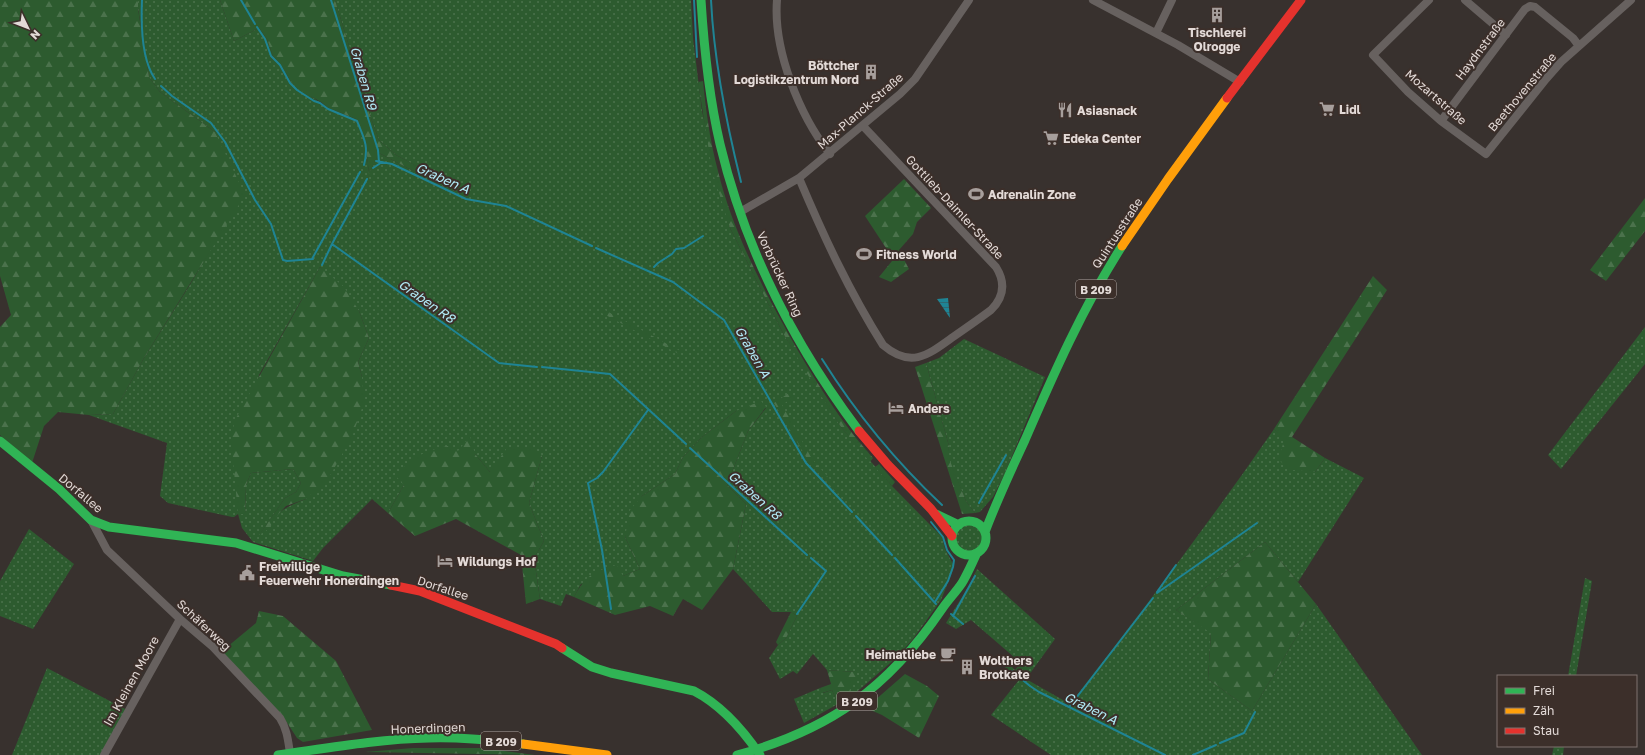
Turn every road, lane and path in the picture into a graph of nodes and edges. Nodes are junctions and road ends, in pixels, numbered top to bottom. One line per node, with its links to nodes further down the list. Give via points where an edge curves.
1 (701, 0): 19 (main road, Vorbrücker Ring, via 703,40 714,112 726,168)
2 (777, 0): 16 (street, via 778,36 784,63 805,114)
3 (969, 0): 15 (street, Max-Planck-Straße, via 915,79)
4 (1094, 0): 10 (street)
5 (1172, 0): 10 (street)
6 (1301, 0): 13 (main road, Quintusstraße / B 209)
7 (1429, 0): 14 (street, Mozartstraße, via 1374,55 1408,92)
8 (1465, 0): 11 (street)
9 (1631, 0): 12 (street, Beethovenstraße)
10 (1156, 33): 13 (street)
11 (1506, 35): 12 (street, Haydnstraße, via 1530,6 1535,7); 14 (street, Haydnstraße)
12 (1580, 46): 17 (street, Beethovenstraße, via 1546,79)
13 (1240, 82): 21 (main road, Quintusstraße / B 209, via 1156,195 1101,279)
14 (1441, 121): 17 (street, Mozartstraße)
15 (863, 126): 16 (street, Max-Planck-Straße); 18 (street, Gottlieb-Daimler-Straße, via 996,267 1003,280 1003,288 1000,300 991,310 929,354 912,358 896,355 883,345 855,299 827,244)
16 (830, 154): 18 (street, Max-Planck-Straße)
17 (1486, 154)
18 (799, 178): 19 (street, Max-Planck-Straße)
19 (740, 212): 22 (main road, Vorbrücker Ring, via 779,304 825,382 876,451)
20 (0, 440): 23 (main road, Dorfallee, via 59,489)
21 (994, 504): 24 (main road, Quintusstraße / B 209); 27 (main road, Quintusstraße / B 209)
22 (934, 513): 25 (main road, Vorbrücker Ring); 28 (main road, Vorbrücker Ring)
23 (91, 520): 26 (main road, Dorfallee); 29 (street, Schäferweg)
24 (974, 522): 25 (main road); 27 (main road)
25 (959, 525): 28 (main road)
26 (109, 527): 29 (street); 34 (main road, Dorfallee, via 236,543 343,576 420,591 458,604 556,644 592,667 700,693 738,728)
27 (985, 532): 30 (main road, B 209, via 984,546)
28 (952, 536): 30 (main road, via 954,546 961,557)
29 (102, 541): 33 (street, Schäferweg, via 107,550)
30 (976, 553): 32 (main road, B 209, via 960,586)
31 (959, 571): 32 (main road, B 209)
32 (952, 594): 34 (main road, B 209, via 903,660 852,706 810,731)
33 (180, 619): 35 (street, Schäferweg, via 213,648 280,718 288,736); 36 (street, Im Kleinen Moore)
34 (758, 753): 39 (main road, B 209)
35 (290, 754): 37 (main road, Honerdingen / B 209); 38 (main road, Honerdingen / B 209, via 383,741 449,738 498,741)
36 (104, 755)
37 (278, 755)
38 (605, 755)
39 (737, 755)

